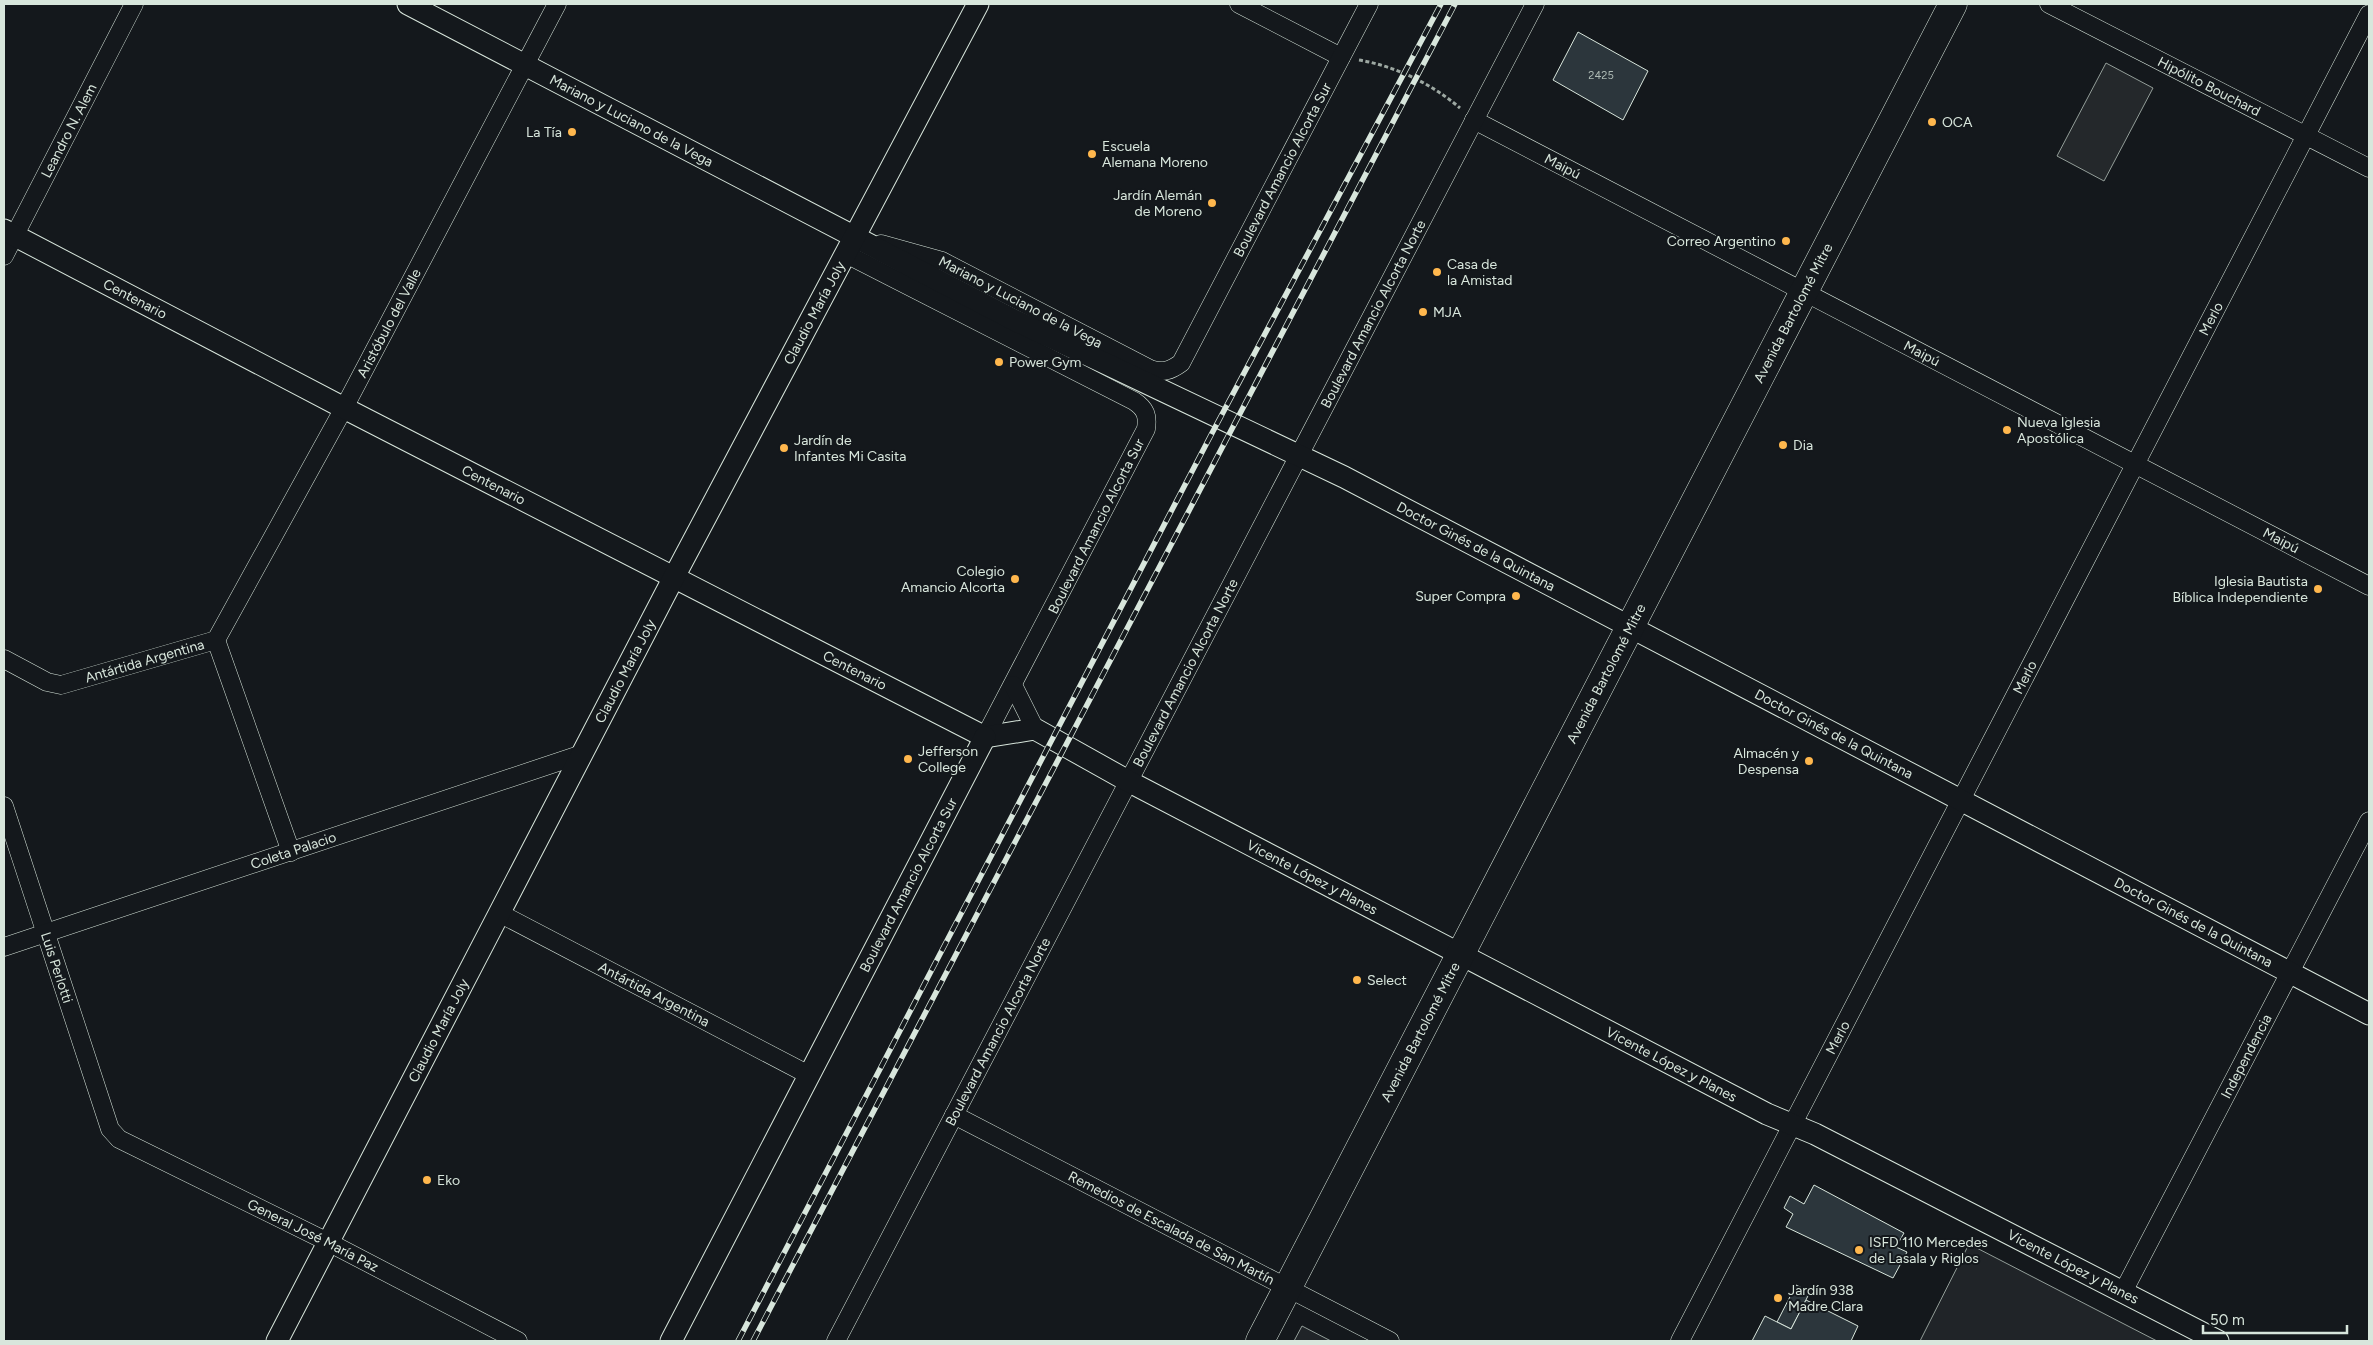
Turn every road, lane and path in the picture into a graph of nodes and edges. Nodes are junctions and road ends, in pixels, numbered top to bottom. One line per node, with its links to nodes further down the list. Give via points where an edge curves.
1 (134, 4): 16 (street, Leandro N. Alem)
2 (408, 4): 12 (street, Mariano y Luciano de la Vega)
3 (557, 4): 12 (street, Aristóbulo del Valle)
4 (978, 4): 17 (street, Claudio María Joly)
5 (1240, 4): 11 (street)
6 (1369, 4): 11 (street, Boulevard Amancio Alcorta Sur)
7 (1534, 4): 13 (street, Boulevard Amancio Alcorta Norte)
8 (1952, 4): 19 (main road, Avenida Bartolomé Mitre)
9 (2048, 4): 14 (street, Hipólito Bouchard)
10 (2369, 14): 14 (street, Merlo)
11 (1341, 57): 13 (path, via 1380,64 1442,92); 20 (street, Boulevard Amancio Alcorta Sur)
12 (525, 65): 17 (street, Mariano y Luciano de la Vega); 21 (street, Aristóbulo del Valle)
13 (1474, 120): 19 (street, Maipú); 23 (street, Boulevard Amancio Alcorta Norte)
14 (2306, 136): 15 (street, Hipólito Bouchard); 24 (street, Merlo)
15 (2369, 168)
16 (9, 233): 18 (street, Leandro N. Alem); 21 (street, Centenario)
17 (851, 246): 20 (street, Mariano y Luciano de la Vega, via 942,261 1150,369 1161,372); 22 (street, Mariano y Luciano de la Vega, via 1143,406 1148,417); 23 (street, Mariano y Luciano de la Vega); 25 (street, Claudio María Joly)
18 (4, 256)
19 (1803, 292): 24 (street, Maipú); 27 (main road, Avenida Bartolomé Mitre)
20 (1181, 363)
21 (344, 408): 25 (street, Centenario); 28 (street, Aristóbulo del Valle)
22 (1146, 429): 30 (street, Boulevard Amancio Alcorta Sur)
23 (1299, 455): 27 (street, Doctor Ginés de la Quintana); 34 (street, Boulevard Amancio Alcorta Norte)
24 (2135, 465): 26 (street, Maipú); 35 (street, Merlo)
25 (674, 577): 32 (street, Centenario); 33 (street, Claudio María Joly)
26 (2369, 586)
27 (1629, 628): 35 (street, Doctor Ginés de la Quintana); 42 (main road, Avenida Bartolomé Mitre)
28 (216, 640): 29 (street, Antártida Argentina, via 61,685 47,682); 38 (street, Antártida Argentina)
29 (4, 659)
30 (1014, 684): 31 (street); 32 (street, Boulevard Amancio Alcorta Sur)
31 (1035, 729): 32 (street); 34 (street, Vicente López y Planes)
32 (986, 737): 45 (street, Boulevard Amancio Alcorta Sur)
33 (582, 754): 38 (street, Coleta Palacio); 39 (street, Claudio María Joly)
34 (1128, 781): 42 (street, Vicente López y Planes); 46 (street, Boulevard Amancio Alcorta Norte)
35 (1961, 800): 43 (street, Doctor Ginés de la Quintana); 47 (street, Merlo)
36 (4, 806): 40 (street, Luis Perlotti)
37 (2369, 820): 43 (street, Independencia)
38 (291, 852): 40 (street, Coleta Palacio)
39 (499, 914): 45 (street, Antártida Argentina); 49 (street, Claudio María Joly)
40 (47, 932): 41 (street, Coleta Palacio); 48 (street, Luis Perlotti)
41 (4, 947)
42 (1460, 954): 47 (street, Vicente López y Planes); 50 (main road, Avenida Bartolomé Mitre)
43 (2290, 972): 44 (street, Doctor Ginés de la Quintana); 51 (street, Independencia)
44 (2369, 1014)
45 (809, 1075): 54 (street, Boulevard Amancio Alcorta Sur)
46 (954, 1115): 50 (street, Remedios de Escalada de San Martín); 55 (street, Boulevard Amancio Alcorta Norte)
47 (1792, 1124): 51 (street, Vicente López y Planes); 58 (street, Merlo)
48 (110, 1129): 49 (street, General José María Paz, via 119,1139)
49 (328, 1242): 52 (street, Claudio María Joly); 53 (street, General José María Paz)
50 (1288, 1288): 56 (main road, Avenida Bartolomé Mitre); 57 (street, Remedios de Escalada de San Martín)
51 (2123, 1292): 59 (street, Vicente López y Planes)
52 (277, 1341)
53 (518, 1341)
54 (671, 1341)
55 (836, 1341)
56 (1260, 1341)
57 (1390, 1341)
58 (1680, 1341)
59 (2218, 1341)

